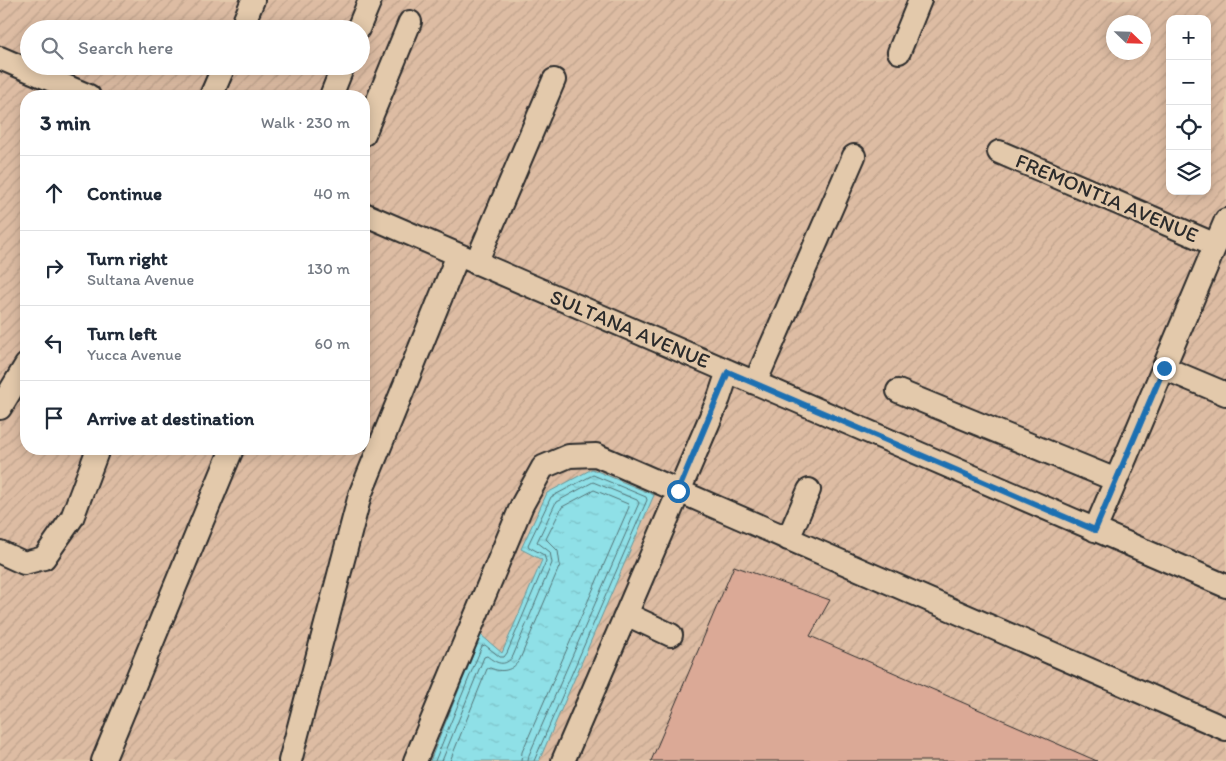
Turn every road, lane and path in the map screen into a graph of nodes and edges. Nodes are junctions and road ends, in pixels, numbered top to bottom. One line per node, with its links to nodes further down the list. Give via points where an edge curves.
1 (253, 0): 4 (street)
2 (370, 0): 5 (street)
3 (920, 0): 7 (street)
4 (245, 20)
5 (362, 20)
6 (410, 22): 17 (street)
7 (899, 52)
8 (0, 58): 9 (street)
9 (20, 67)
10 (40, 75): 14 (street)
11 (220, 75): 15 (street)
12 (339, 75): 16 (street)
13 (554, 80): 23 (street)
14 (75, 90)
15 (214, 90)
16 (333, 90)
17 (370, 119)
18 (998, 152): 22 (street, FREMONTIA AVENUE)
19 (854, 156): 27 (street)
20 (370, 217): 23 (street, SULTANA AVENUE)
21 (1226, 220): 22 (street)
22 (1216, 245): 24 (street)
23 (467, 259): 25 (street, SULTANA AVENUE); 44 (street, via 360,495)
24 (1164, 368): 29 (street); 33 (street)
25 (728, 372): 27 (street, SULTANA AVENUE); 35 (street)
26 (20, 375): 30 (street)
27 (755, 383): 36 (street, SULTANA AVENUE)
28 (898, 391): 33 (street)
29 (1226, 394)
30 (0, 408)
31 (96, 455): 38 (street, via 72,518 44,558 24,563)
32 (230, 455): 43 (street)
33 (1116, 480): 36 (street)
34 (809, 490): 37 (street)
35 (678, 491): 37 (street); 40 (street); 45 (street, via 596,454 568,456 543,466 522,505)
36 (1095, 530): 39 (street, SULTANA AVENUE)
37 (788, 539): 42 (street)
38 (0, 552)
39 (1226, 586)
40 (626, 614): 41 (street); 46 (street)
41 (671, 635)
42 (1226, 729)
43 (103, 761)
44 (290, 761)
45 (415, 761)
46 (563, 761)

